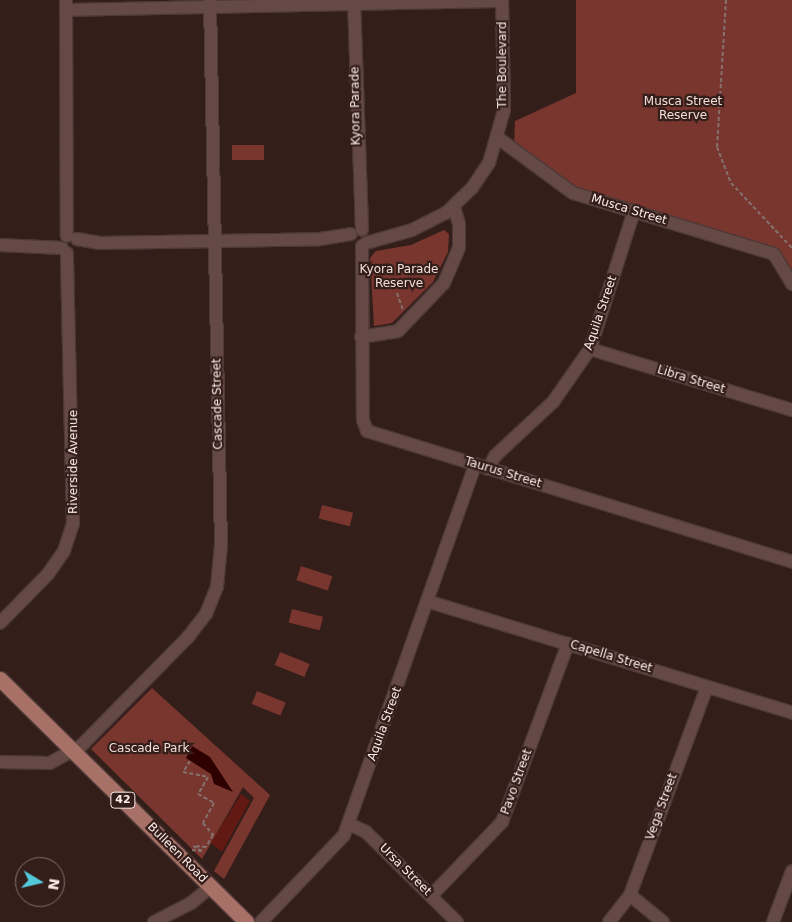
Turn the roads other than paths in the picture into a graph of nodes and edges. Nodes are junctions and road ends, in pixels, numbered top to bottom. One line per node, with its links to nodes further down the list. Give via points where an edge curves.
1 (502, 0): 2 (street); 5 (street, The Boulevard, via 504,110)
2 (354, 2): 3 (street); 8 (street, Kyora Parade)
3 (210, 4): 4 (street); 9 (street, Cascade Street)
4 (66, 5): 10 (street, Riverside Avenue)
5 (498, 138): 6 (street, The Boulevard, via 482,175); 7 (street, Musca Street, via 567,189)
6 (454, 207): 8 (street, The Boulevard, via 402,233); 13 (street, via 459,224 459,247 444,283 398,331)
7 (634, 212): 12 (street, Musca Street, via 774,254); 14 (street, Aquila Street)
8 (359, 238): 9 (street, The Boulevard); 13 (street, Taurus Street)
9 (215, 241): 10 (street, The Boulevard); 25 (street, Cascade Street, via 220,545 217,587 206,614 188,637)
10 (70, 244): 11 (street, The Boulevard); 20 (street, Riverside Avenue, via 73,524 64,551 48,574)
11 (0, 245)
12 (792, 284)
13 (361, 337): 16 (street, Taurus Street, via 365,429)
14 (590, 349): 15 (street, Libra Street); 17 (street, Aquila Street, via 552,402 494,456)
15 (792, 410)
16 (472, 464): 17 (street, Taurus Street); 19 (street, Aquila Street)
17 (488, 469): 18 (street, Taurus Street)
18 (792, 562)
19 (430, 602): 21 (street, Capella Street); 27 (street, Aquila Street)
20 (0, 623)
21 (568, 644): 23 (street, Capella Street); 30 (street, Pavo Street, via 502,822)
22 (0, 679): 25 (main road, Bulleen Road / 42)
23 (706, 687): 24 (street, Capella Street); 31 (street, Vega Street)
24 (792, 713)
25 (72, 750): 26 (street, Cascade Street, via 50,764); 29 (main road, Bulleen Road / 42)
26 (0, 762)
27 (349, 824): 30 (street, Ursa Street, via 366,832); 34 (street, Aquila Street, via 338,844)
28 (792, 872): 38 (street)
29 (211, 887): 32 (street, via 191,904); 33 (main road, Bulleen Road / 42)
30 (431, 896): 35 (street, Ursa Street)
31 (630, 896): 36 (street, Vega Street); 37 (street)
32 (154, 922)
33 (246, 922)
34 (261, 922)
35 (457, 922)
36 (609, 922)
37 (663, 922)
38 (773, 922)

